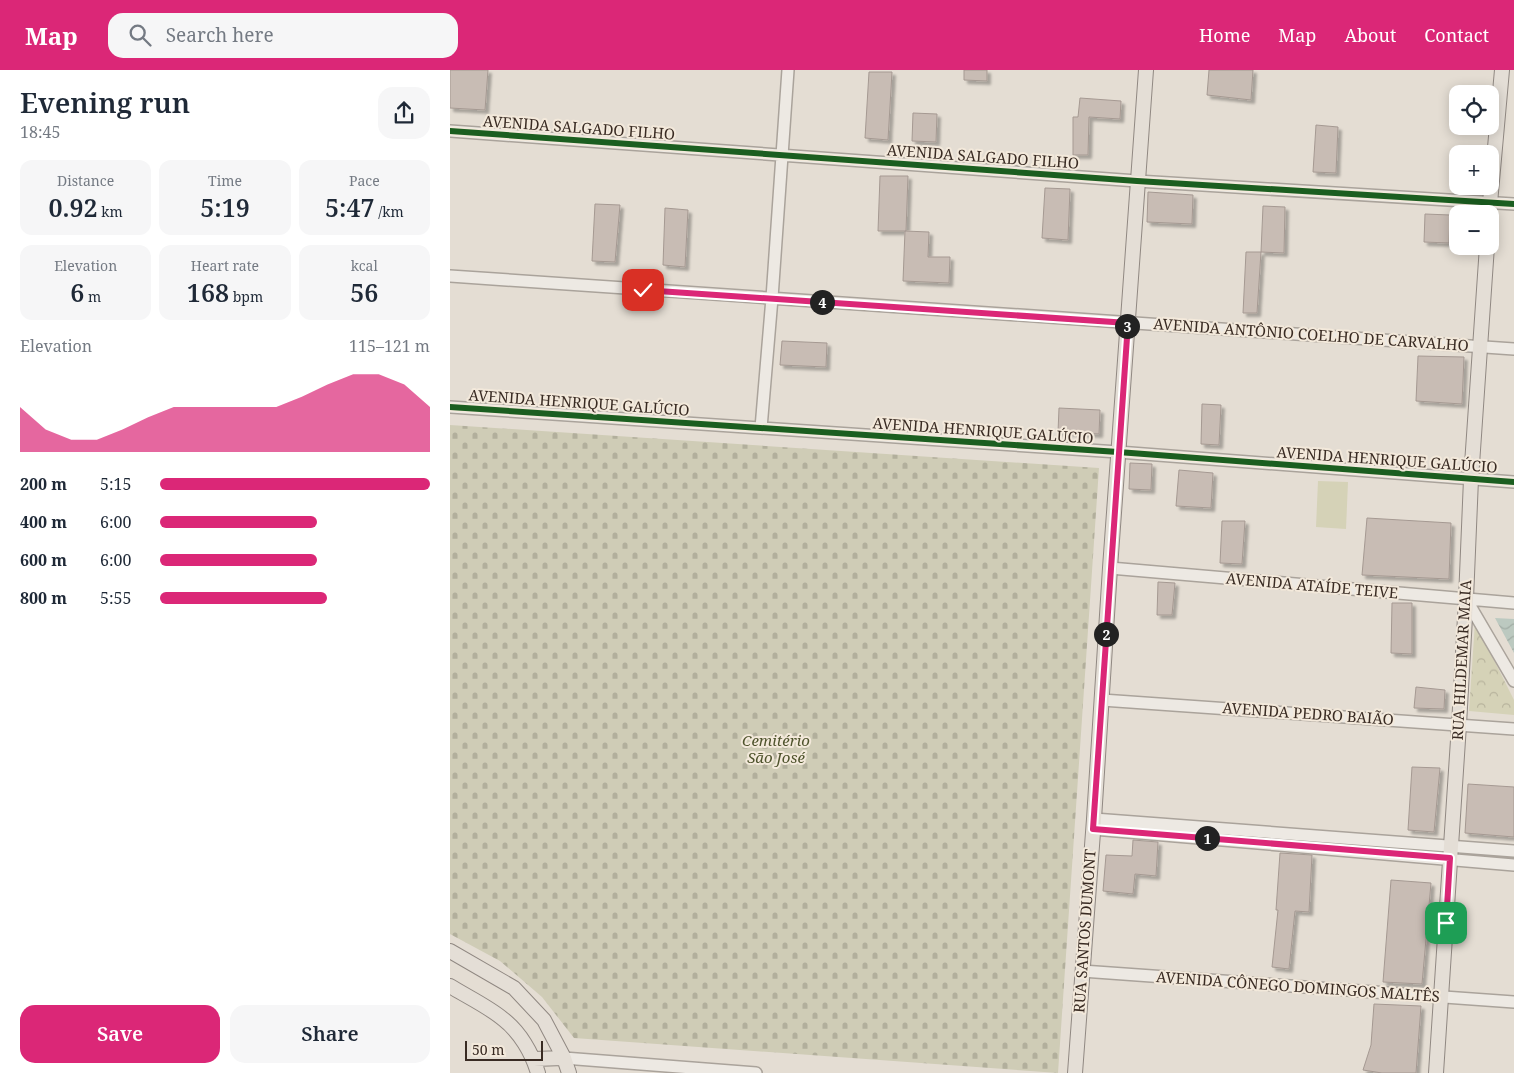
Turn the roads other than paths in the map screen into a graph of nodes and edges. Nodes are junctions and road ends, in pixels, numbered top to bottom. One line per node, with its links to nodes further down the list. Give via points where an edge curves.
1 (788, 70): 5 (street)
2 (1146, 70): 6 (main road, RUA SANTOS DUMONT)
3 (1502, 70): 9 (main road)
4 (450, 132): 5 (street, AVENIDA SALGADO FILHO)
5 (782, 154): 6 (street, AVENIDA SALGADO FILHO); 13 (street)
6 (1137, 181): 8 (street, AVENIDA SALGADO FILHO); 14 (main road, RUA SANTOS DUMONT)
7 (1514, 204): 10 (street, AVENIDA SALGADO FILHO)
8 (1451, 205)
9 (1490, 205)
10 (1499, 206)
11 (1486, 255): 15 (main road, RUA HILDEMAR MAIA)
12 (450, 276): 13 (street, AVENIDA ANTÔNIO COELHO DE CARVALHO)
13 (772, 298): 14 (street, AVENIDA ANTÔNIO COELHO DE CARVALHO); 18 (street)
14 (1128, 323): 15 (street, AVENIDA ANTÔNIO COELHO DE CARVALHO); 19 (main road, RUA SANTOS DUMONT)
15 (1480, 347): 16 (street, AVENIDA ANTÔNIO COELHO DE CARVALHO); 20 (main road, RUA HILDEMAR MAIA)
16 (1514, 349)
17 (450, 407): 18 (street, AVENIDA HENRIQUE GALÚCIO)
18 (762, 428): 19 (street, AVENIDA HENRIQUE GALÚCIO)
19 (1118, 452): 20 (street, AVENIDA HENRIQUE GALÚCIO); 22 (main road, RUA SANTOS DUMONT)
20 (1471, 479): 21 (street, AVENIDA HENRIQUE GALÚCIO); 23 (main road, RUA HILDEMAR MAIA)
21 (1514, 482)
22 (1110, 568): 23 (street, AVENIDA ATAÍDE TEIVE); 26 (main road, RUA SANTOS DUMONT)
23 (1466, 599): 24 (street, AVENIDA ATAÍDE TEIVE); 25 (street); 27 (main road, RUA HILDEMAR MAIA)
24 (1514, 603)
25 (1514, 681)
26 (1102, 700): 27 (street, AVENIDA PEDRO BAIÃO); 29 (main road, RUA SANTOS DUMONT)
27 (1459, 725): 28 (street, AVENIDA PEDRO BAIÃO); 30 (main road, RUA HILDEMAR MAIA)
28 (1514, 729)
29 (1094, 824): 30 (street); 34 (main road, RUA SANTOS DUMONT)
30 (1450, 852): 31 (street); 32 (street); 36 (main road, RUA HILDEMAR MAIA)
31 (1514, 852)
32 (1514, 865)
33 (450, 950): 38 (main road, via 514,988 544,1020)
34 (1082, 971): 36 (street, AVENIDA CÔNEGO DOMINGOS MALTÊS); 42 (main road, RUA SANTOS DUMONT)
35 (450, 986): 39 (main road, via 503,1019 521,1038)
36 (1440, 998): 37 (street, AVENIDA CÔNEGO DOMINGOS MALTÊS); 43 (main road, RUA HILDEMAR MAIA)
37 (1514, 1002)
38 (564, 1058): 39 (main road); 40 (main road); 41 (street)
39 (536, 1066)
40 (569, 1073)
41 (756, 1073)
42 (1075, 1073)
43 (1436, 1073)

